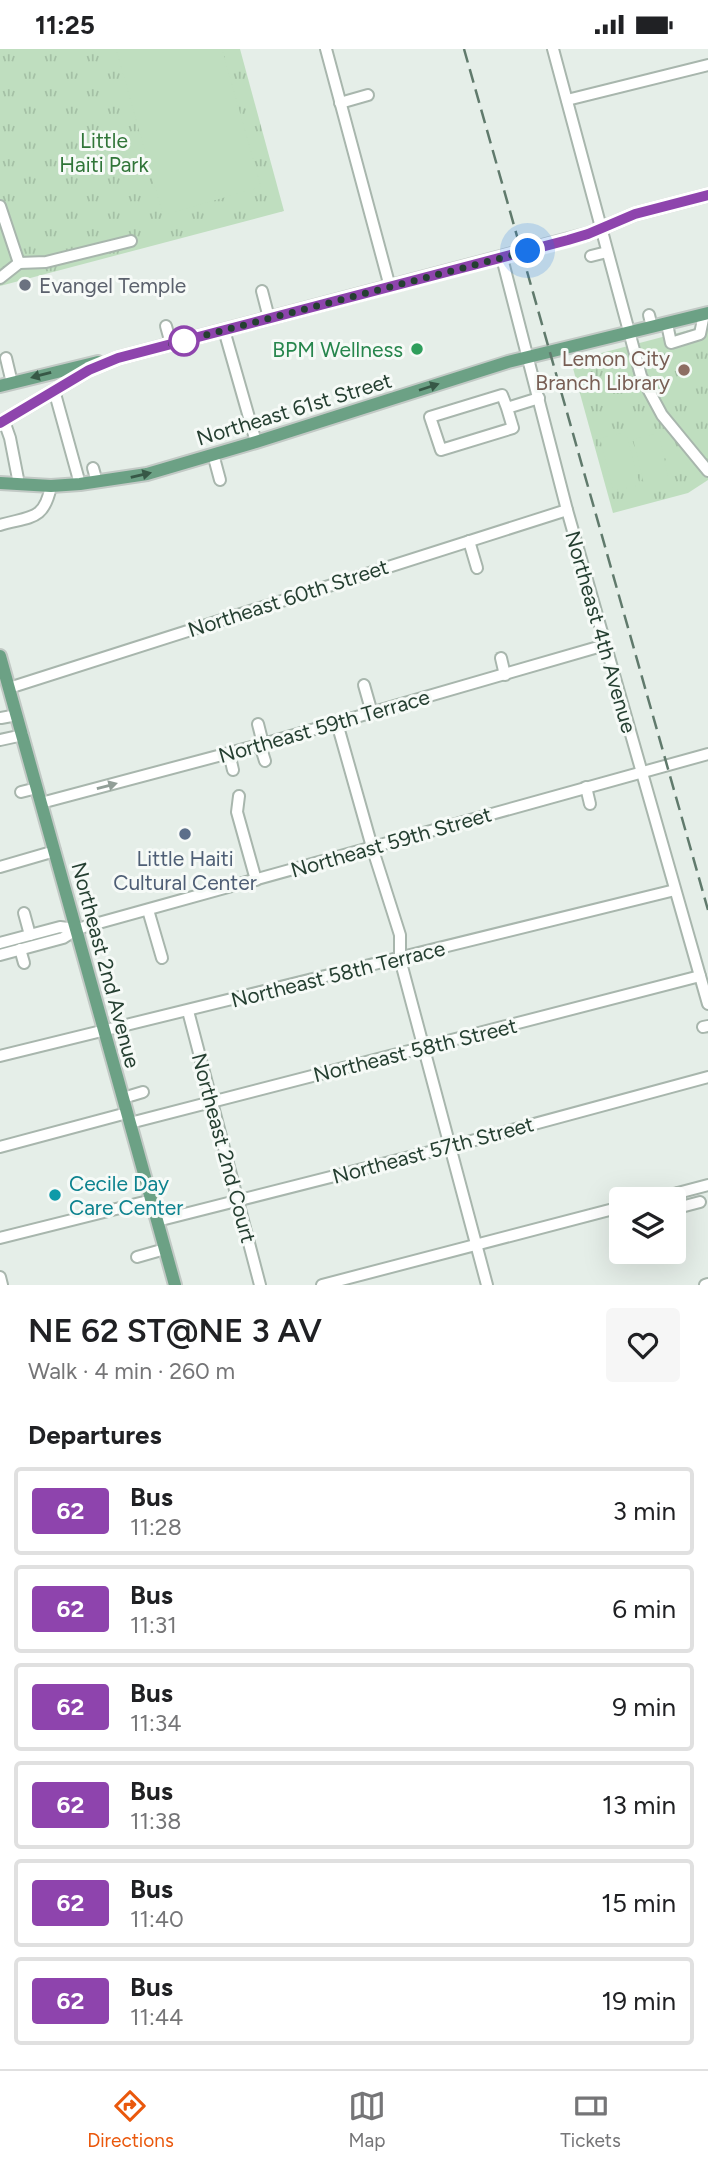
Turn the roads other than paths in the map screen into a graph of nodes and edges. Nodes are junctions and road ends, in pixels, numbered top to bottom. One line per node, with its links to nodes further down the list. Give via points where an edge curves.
1 (326, 49): 6 (street)
2 (553, 49): 5 (street, via 557,79)
3 (708, 65): 5 (street)
4 (368, 95): 6 (street)
5 (567, 100): 8 (street)
6 (340, 103): 18 (street)
7 (602, 184): 8 (street)
8 (590, 187): 11 (street)
9 (708, 195): 11 (main road)
10 (0, 207): 16 (street)
11 (600, 229): 13 (street); 15 (main road)
12 (131, 241): 16 (street, via 46,262)
13 (607, 252): 14 (street); 25 (street)
14 (591, 256)
15 (502, 258): 18 (main road); 27 (street, Northeast 4th Avenue)
16 (19, 263): 17 (street)
17 (0, 278)
18 (390, 287): 21 (main road)
19 (262, 291): 21 (street)
20 (706, 313): 22 (main road, Northeast 61st Street); 22 (street, via 700,334 671,343)
21 (269, 318): 24 (main road)
22 (667, 324): 25 (main road, Northeast 61st Street, via 651,321)
23 (166, 326): 26 (street)
24 (224, 330): 26 (main road); 35 (street)
25 (629, 334): 27 (main road, Northeast 61st Street); 38 (street, via 650,395)
26 (171, 344): 29 (main road)
27 (529, 357): 32 (street, Northeast 4th Avenue); 35 (main road, Northeast 61st Street, one-way to 27)
28 (5, 358): 30 (street)
29 (118, 358): 30 (main road, one-way to 30); 31 (main road)
30 (6, 384)
31 (54, 390): 34 (main road); 43 (street)
32 (539, 398): 33 (street); 45 (street, Northeast 4th Avenue)
33 (507, 408): 33 (street, via 502,395 430,417 440,450 513,428)
34 (2, 422): 42 (street)
35 (256, 442): 36 (main road, Northeast 61st Street)
36 (213, 454): 39 (street); 40 (main road, Northeast 61st Street, one-way to 36, via 147,474 189,457)
37 (93, 468): 40 (street)
38 (708, 471)
39 (220, 480)
40 (97, 482): 43 (main road, Northeast 61st Street)
41 (0, 483): 42 (main road, Northeast 61st Street)
42 (19, 484): 44 (main road, Northeast 61st Street)
43 (80, 484): 44 (main road, Northeast 61st Street)
44 (51, 485): 46 (street, via 39,514)
45 (567, 510): 47 (street, Northeast 60th Street); 49 (street, Northeast 4th Avenue)
46 (0, 524)
47 (469, 541): 48 (street); 54 (street, Northeast 60th Street)
48 (477, 568)
49 (605, 645): 52 (street, Northeast 59th Terrace); 67 (street, Northeast 4th Avenue)
50 (0, 656): 54 (main road, Northeast 2nd Avenue)
51 (501, 658): 52 (street)
52 (505, 674): 55 (street, Northeast 59th Terrace)
53 (364, 685): 55 (street)
54 (9, 688): 56 (main road, Northeast 2nd Avenue)
55 (372, 713): 58 (street, Northeast 59th Terrace)
56 (17, 715): 57 (street); 60 (main road, Northeast 2nd Avenue)
57 (1, 718)
58 (337, 723): 62 (street, Northeast 59th Terrace); 74 (street)
59 (258, 724): 62 (street)
60 (23, 734): 61 (street); 69 (main road, Northeast 2nd Avenue)
61 (0, 740)
62 (262, 744): 63 (street, Northeast 59th Terrace); 65 (street)
63 (229, 753): 66 (street); 72 (street, Northeast 59th Terrace, one-way to 63)
64 (707, 753): 67 (street, Northeast 59th Street)
65 (265, 761)
66 (233, 770)
67 (641, 771): 68 (street, Northeast 59th Street); 78 (street, Northeast 4th Avenue)
68 (586, 787): 73 (street); 74 (street, Northeast 59th Street)
69 (37, 788): 70 (street); 72 (main road, Northeast 2nd Avenue)
70 (21, 792)
71 (239, 796): 77 (street, via 237,812)
72 (41, 803): 75 (main road, Northeast 2nd Avenue)
73 (590, 804)
74 (372, 848): 77 (street, Northeast 59th Street); 87 (street, via 400,935)
75 (55, 851): 76 (street); 81 (main road, Northeast 2nd Avenue)
76 (0, 867)
77 (256, 880): 79 (street, Northeast 59th Street)
78 (675, 890): 87 (street, Northeast 58th Terrace); 89 (street, Northeast 4th Avenue)
79 (148, 909): 81 (street, Northeast 59th Street); 86 (street)
80 (24, 913): 82 (street)
81 (77, 929): 82 (street, Northeast 59th Street, via 60,927); 84 (street, Northeast 59th Street, via 63,938); 92 (main road, Northeast 2nd Avenue)
82 (30, 935): 83 (street, Northeast 59th Street)
83 (0, 943)
84 (20, 949): 85 (street, Northeast 59th Street); 88 (street)
85 (0, 955)
86 (162, 958)
87 (400, 959): 91 (street, Northeast 58th Terrace); 93 (street)
88 (24, 963)
89 (700, 976): 90 (street, Northeast 4th Avenue); 93 (street, Northeast 58th Street)
90 (708, 1004)
91 (188, 1011): 92 (street, Northeast 58th Terrace); 98 (street, Northeast 2nd Court)
92 (104, 1030): 94 (street, Northeast 58th Terrace); 97 (main road, Northeast 2nd Avenue)
93 (423, 1048): 98 (street, Northeast 58th Street); 101 (street)
94 (1, 1053)
95 (708, 1077): 101 (street, Northeast 57th Street)
96 (143, 1092): 97 (street)
97 (123, 1098): 99 (main road, Northeast 2nd Avenue)
98 (211, 1103): 99 (street, Northeast 58th Street); 105 (street, Northeast 2nd Court)
99 (129, 1118): 100 (street, Northeast 58th Street); 104 (main road, Northeast 2nd Avenue)
100 (0, 1147)
101 (449, 1147): 105 (street, Northeast 57th Street); 111 (street)
102 (708, 1185): 103 (street)
103 (686, 1191)
104 (152, 1200): 109 (main road, Northeast 2nd Avenue); 110 (street, via 60,1229)
105 (239, 1200): 109 (street, Northeast 57th Street); 117 (street, Northeast 2nd Court)
106 (700, 1202): 107 (street)
107 (686, 1206)
108 (609, 1210): 111 (street)
109 (157, 1221): 112 (main road, Northeast 2nd Avenue)
110 (0, 1238)
111 (476, 1245): 118 (street); 119 (street)
112 (165, 1249): 113 (street); 116 (main road, Northeast 2nd Avenue)
113 (136, 1257)
114 (0, 1276): 115 (street)
115 (2, 1285)
116 (175, 1285)
117 (261, 1285)
118 (322, 1285)
119 (487, 1285)

